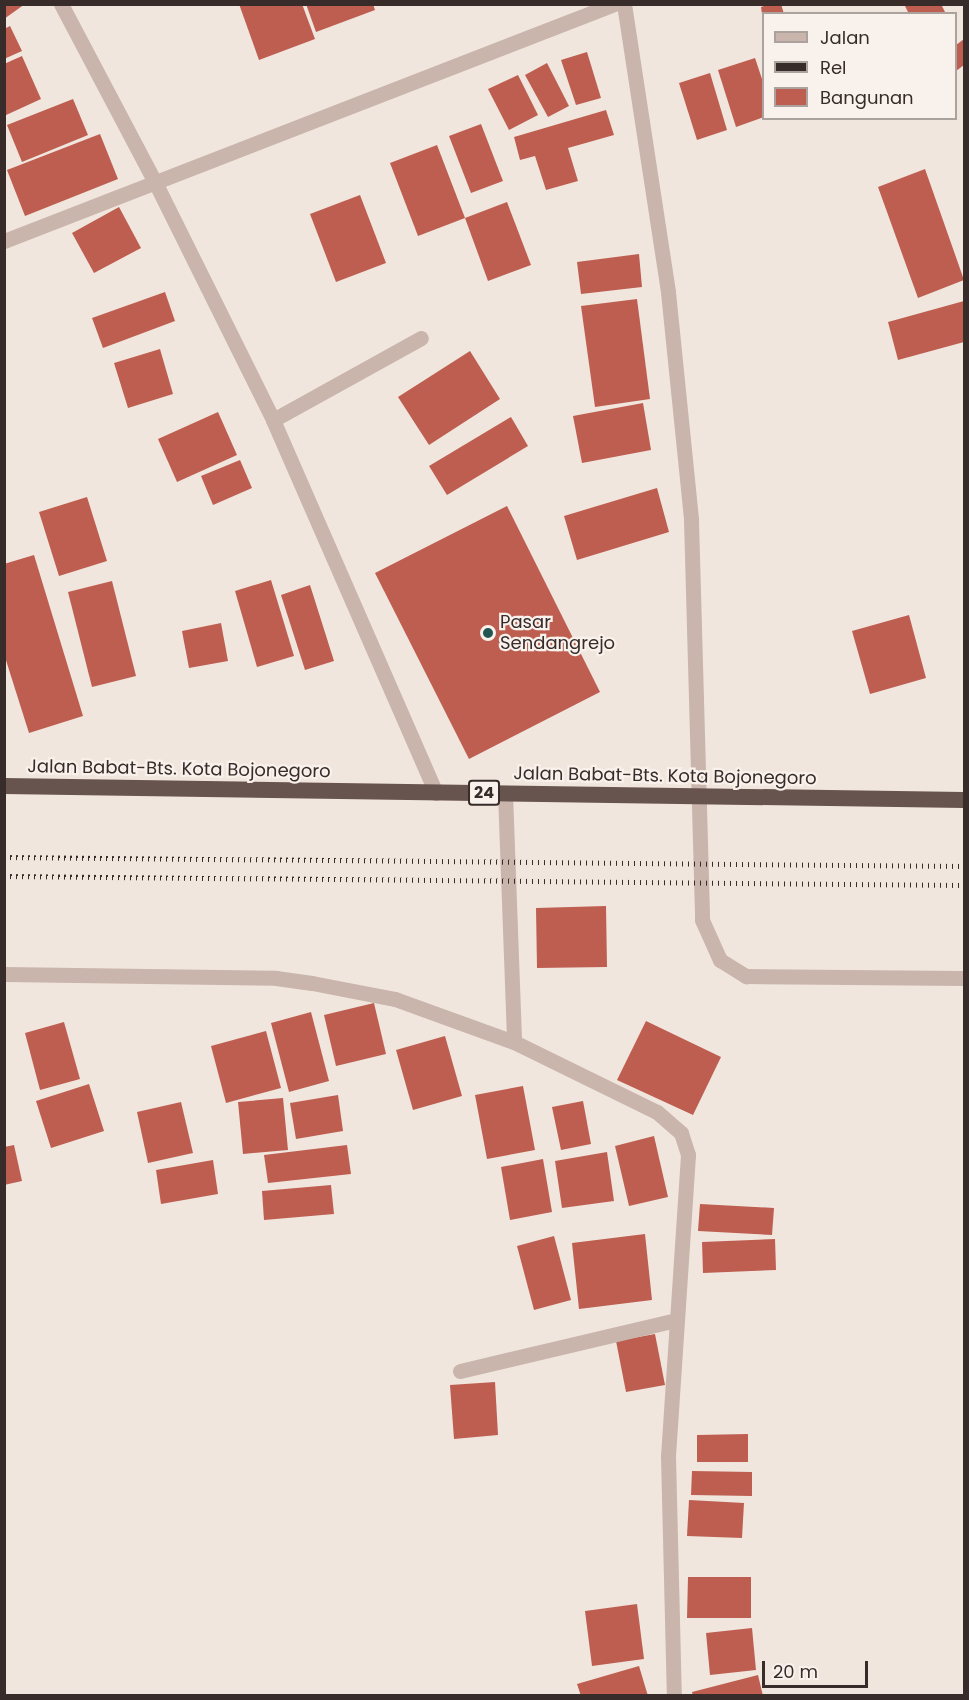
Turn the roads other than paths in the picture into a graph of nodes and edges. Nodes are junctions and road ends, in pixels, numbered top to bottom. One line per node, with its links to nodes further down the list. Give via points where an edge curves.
1 (61, 4): 4 (street)
2 (614, 4): 4 (street)
3 (624, 4): 11 (street, via 668,292 682,421 691,520)
4 (155, 182): 5 (street); 7 (street)
5 (4, 241)
6 (421, 338): 7 (street)
7 (273, 420): 9 (street)
8 (4, 786): 9 (highway, Jalan Babat-Bts. Kota Bojonegoro / 24)
9 (436, 793): 10 (highway, Jalan Babat-Bts. Kota Bojonegoro / 24)
10 (505, 793): 11 (highway, Jalan Babat-Bts. Kota Bojonegoro / 24); 15 (street)
11 (699, 795): 12 (highway, Jalan Babat-Bts. Kota Bojonegoro / 24); 14 (street, via 700,911 714,953 727,966 746,976 764,978)
12 (964, 800)
13 (4, 974): 15 (street, via 276,978 395,999)
14 (964, 978)
15 (514, 1042): 16 (street, via 657,1112 681,1133 688,1165)
16 (676, 1320): 17 (street); 18 (street, via 668,1456)
17 (460, 1371)
18 (674, 1695)

